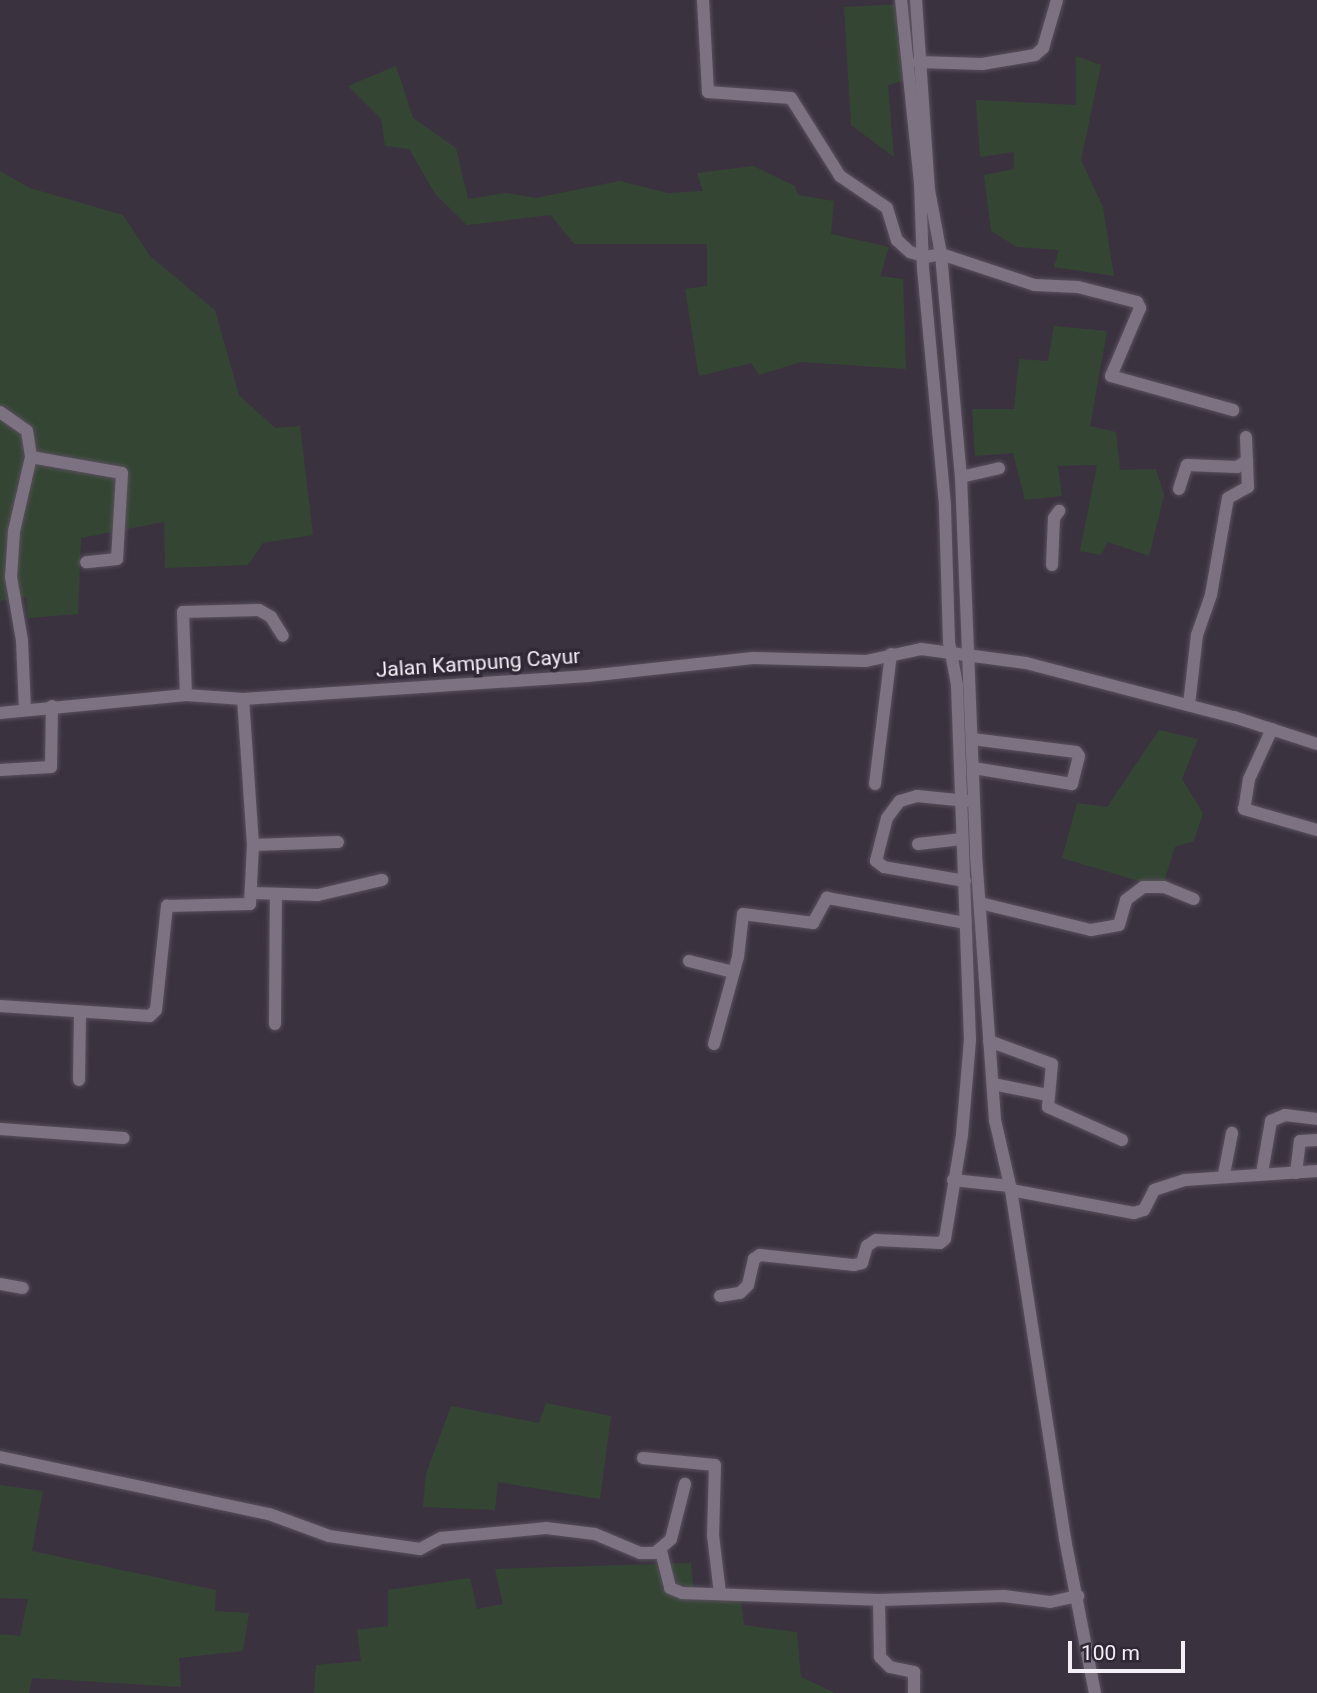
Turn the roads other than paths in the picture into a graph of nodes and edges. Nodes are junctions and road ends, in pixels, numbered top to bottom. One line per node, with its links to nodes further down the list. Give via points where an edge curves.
1 (703, 0): 6 (street, via 708,92 791,98 840,176 887,208 897,240)
2 (901, 0): 6 (street)
3 (916, 0): 5 (street)
4 (1057, 0): 5 (street, via 1043,48 1035,55 982,64)
5 (918, 62): 6 (street)
6 (932, 256): 7 (street, via 1035,285 1078,287 1137,302 1137,315 1111,376); 13 (street); 20 (street, via 945,505)
7 (1233, 410)
8 (0, 412): 10 (street, via 27,431)
9 (1246, 437): 11 (street)
10 (31, 457): 16 (street, via 122,473 117,559); 25 (street, via 13,531 11,568 24,658)
11 (1247, 461): 14 (street, via 1237,467 1187,465); 23 (street, via 1246,490 1228,498 1211,595 1197,635)
12 (999, 468): 13 (street)
13 (961, 477): 20 (street)
14 (1179, 489)
15 (1059, 511): 17 (street, via 1054,518)
16 (86, 562)
17 (1052, 565)
18 (283, 636): 21 (street, via 271,617 259,610 183,612)
19 (891, 654): 20 (street, Jalan Kampung Cayur, via 921,649); 22 (street, Jalan Kampung Cayur, via 866,662 753,658 588,676); 32 (street)
20 (961, 657): 23 (street, Jalan Kampung Cayur, via 1005,659); 28 (street); 33 (street)
21 (186, 695): 22 (street, Jalan Kampung Cayur); 24 (street, Jalan Kampung Cayur)
22 (243, 699): 38 (street)
23 (1189, 705): 27 (street, Jalan Kampung Cayur)
24 (52, 706): 25 (street, Jalan Kampung Cayur); 31 (street, via 51,767)
25 (25, 710): 26 (street, Jalan Kampung Cayur)
26 (0, 713)
27 (1272, 729): 29 (street, Jalan Kampung Cayur); 34 (street, via 1249,779 1244,810)
28 (972, 738): 30 (street); 30 (street, via 1054,748 1079,756 1072,783)
29 (1317, 744)
30 (973, 768): 33 (street)
31 (0, 771)
32 (875, 784)
33 (968, 801): 35 (street); 40 (street, via 917,796 900,801 880,834 876,861 884,867); 44 (street)
34 (1317, 830)
35 (962, 839): 37 (street); 40 (street)
36 (338, 842): 38 (street)
37 (918, 844)
38 (253, 845): 41 (street)
39 (382, 880): 42 (street, via 318,895)
40 (965, 881): 45 (street)
41 (253, 893): 42 (street); 49 (street, via 244,907 167,906 153,1014)
42 (276, 894): 50 (street)
43 (1195, 899): 44 (street, via 1164,887 1143,887 1126,900 1119,925 1091,930)
44 (980, 903): 51 (street)
45 (966, 923): 47 (street, via 827,898 813,923 743,914); 66 (street, via 970,1040 962,1135)
46 (688, 961): 47 (street)
47 (733, 972): 52 (street)
48 (0, 1006): 49 (street)
49 (80, 1014): 53 (street)
50 (275, 1024)
51 (989, 1041): 54 (street); 55 (street, via 1052,1064)
52 (714, 1044)
53 (79, 1080)
54 (993, 1084): 55 (street); 67 (street, via 995,1120)
55 (1047, 1096): 60 (street, via 1050,1109)
56 (1317, 1119): 63 (street, via 1285,1115 1270,1121)
57 (0, 1129): 59 (street)
58 (1232, 1133): 65 (street)
59 (124, 1138)
60 (1122, 1140)
61 (1317, 1140): 64 (street, via 1300,1141)
62 (1317, 1171): 64 (street)
63 (1262, 1173): 64 (street); 65 (street)
64 (1296, 1173)
65 (1224, 1174): 67 (street, via 1154,1190 1144,1210 1134,1213)
66 (953, 1180): 67 (street); 70 (street, via 945,1239 940,1243 876,1240 867,1246 862,1263 854,1265 760,1255 740,1293)
67 (1011, 1188): 76 (street)
68 (0, 1284): 69 (street)
69 (23, 1288)
70 (720, 1296)
71 (0, 1457): 74 (street, via 269,1514 329,1536 388,1546 420,1549 441,1538 545,1528 606,1537 640,1553)
72 (643, 1458): 75 (street, via 715,1465 713,1535)
73 (685, 1484): 74 (street, via 676,1528)
74 (661, 1551): 75 (street, via 673,1591)
75 (720, 1594): 77 (street)
76 (1070, 1597): 77 (street, via 1049,1602 958,1595); 79 (street)
77 (878, 1600): 78 (street, via 880,1657 890,1667 914,1672)
78 (914, 1693)
79 (1096, 1693)

